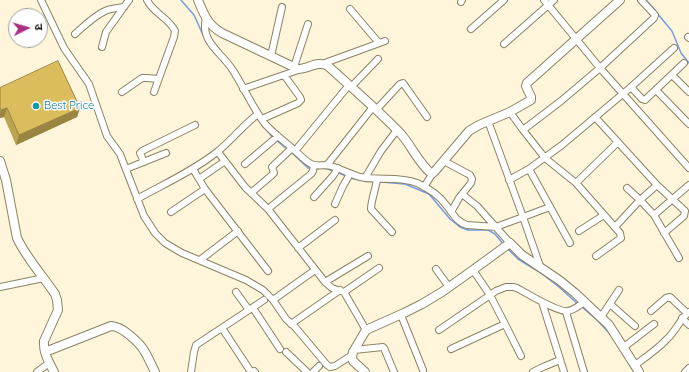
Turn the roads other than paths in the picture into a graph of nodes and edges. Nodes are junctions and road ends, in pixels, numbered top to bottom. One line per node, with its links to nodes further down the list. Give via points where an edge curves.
1 (41, 0): 64 (street, via 64,48 89,84 107,136 120,154)
2 (129, 0): 10 (street)
3 (147, 0): 29 (street, via 175,30)
4 (198, 0): 13 (street)
5 (504, 0): 15 (street)
6 (554, 0): 9 (street)
7 (620, 0): 17 (street)
8 (641, 0): 26 (street, via 655,17)
9 (546, 3): 17 (street); 18 (street)
10 (124, 7): 16 (street, via 104,11); 19 (street, via 106,32)
11 (282, 7): 21 (street)
12 (350, 9): 24 (street, via 382,42)
13 (206, 18): 21 (street, via 222,33); 32 (street, via 205,33 209,41 229,65)
14 (308, 24): 25 (street)
15 (471, 29)
16 (75, 34)
17 (576, 39): 26 (street); 39 (street, via 527,83 531,100)
18 (504, 44)
19 (102, 47)
20 (674, 48): 31 (street)
21 (271, 56): 25 (street)
22 (378, 59): 30 (street)
23 (684, 63): 28 (street)
24 (322, 64): 25 (street); 30 (street, via 328,66)
25 (297, 68): 27 (street)
26 (600, 68): 37 (street); 47 (street)
27 (284, 75): 32 (street); 40 (street, via 301,100)
28 (672, 75): 33 (street); 36 (street)
29 (158, 79): 34 (street, via 142,78); 35 (street)
30 (350, 86): 38 (street); 50 (street)
31 (631, 87): 33 (street, via 644,100); 37 (street)
32 (244, 89): 40 (street)
33 (656, 90): 44 (street)
34 (122, 92)
35 (154, 92)
36 (689, 92)
37 (623, 94): 42 (street); 61 (street)
38 (374, 108): 41 (street, via 403,83); 46 (street); 59 (street)
39 (510, 112): 43 (street); 47 (street)
40 (258, 116): 48 (street); 51 (street)
41 (427, 117)
42 (595, 117): 49 (street); 53 (street)
43 (488, 121): 55 (street, via 469,131); 70 (street)
44 (689, 124)
45 (195, 125): 57 (street, via 142,151 140,153)
46 (397, 130): 66 (street); 68 (street)
47 (523, 130): 53 (street)
48 (275, 138): 50 (street); 58 (street)
49 (618, 142): 72 (street); 73 (street)
50 (291, 150): 60 (street); 78 (street, via 272,167 274,174)
51 (218, 152): 54 (street); 62 (street)
52 (166, 153): 57 (street)
53 (545, 158): 63 (street); 72 (street)
54 (225, 161): 69 (street); 78 (street)
55 (444, 161): 66 (street); 79 (street, via 471,177 471,183)
56 (0, 162): 112 (street, via 18,238 26,254)
57 (144, 162): 64 (street)
58 (245, 164)
59 (327, 165): 60 (street); 65 (street)
60 (314, 167): 86 (street, via 311,174)
61 (689, 168)
62 (192, 169): 69 (street); 81 (street)
63 (529, 169): 70 (street); 85 (street)
64 (126, 170): 81 (street)
65 (336, 171): 67 (street); 80 (street)
66 (433, 173): 75 (street)
67 (349, 176): 68 (street); 84 (street)
68 (365, 178): 71 (street)
69 (199, 179): 77 (street)
70 (509, 180): 91 (street)
71 (376, 181): 75 (street, via 405,180); 97 (street, via 371,209)
72 (576, 183): 89 (street)
73 (657, 185): 82 (street); 83 (street)
74 (689, 185): 83 (street)
75 (424, 187): 88 (street, via 438,196)
76 (627, 188): 82 (street)
77 (205, 189): 87 (street); 95 (street)
78 (251, 193): 86 (street)
79 (462, 194): 88 (street); 93 (street)
80 (314, 197)
81 (137, 199): 105 (street, via 150,225 160,238 173,248)
82 (640, 200): 90 (street); 94 (street)
83 (673, 200): 90 (street); 98 (street, via 685,213)
84 (335, 204)
85 (550, 206): 91 (street); 99 (street)
86 (268, 209): 101 (street)
87 (171, 212)
88 (451, 212): 93 (street, via 463,224)
89 (604, 215): 94 (street); 96 (street)
90 (654, 215): 98 (street)
91 (523, 217): 93 (street); 106 (street)
92 (335, 220): 101 (street)
93 (496, 227): 100 (street)
94 (615, 227): 103 (street, via 621,238)
95 (238, 231): 105 (street); 111 (street)
96 (579, 231)
97 (392, 232)
98 (664, 233): 104 (street)
99 (570, 243)
100 (507, 245): 106 (street); 110 (street)
101 (298, 248): 109 (street)
102 (368, 256): 113 (street)
103 (596, 256)
104 (679, 258)
105 (200, 260): 121 (street, via 250,282)
106 (540, 266): 123 (street, via 559,280)
107 (379, 268): 117 (street)
108 (436, 269): 115 (street)
109 (315, 270): 113 (street); 121 (street)
110 (473, 270): 115 (street); 119 (street)
111 (268, 271)
112 (44, 278): 114 (street); 141 (street, via 55,294 58,306 56,317 44,341)
113 (325, 282): 117 (street, via 332,288)
114 (0, 286)
115 (449, 287): 129 (street)
116 (619, 290): 124 (street)
117 (342, 291): 131 (street); 137 (street)
118 (236, 292): 125 (street)
119 (490, 295): 122 (street, via 502,288 513,287); 132 (street); 138 (street)
120 (264, 300): 125 (street)
121 (273, 300): 131 (street)
122 (542, 302): 127 (street); 144 (street)
123 (581, 304): 127 (street); 130 (street)
124 (610, 304): 130 (street); 135 (street)
125 (251, 309): 136 (street); 155 (street, via 283,350)
126 (651, 311): 128 (street, via 668,297)
127 (566, 312): 161 (street)
128 (686, 314): 134 (street); 148 (street, via 668,339)
129 (401, 315): 137 (street); 150 (street)
130 (601, 317): 139 (street, via 613,329)
131 (291, 324): 142 (street, via 330,367)
132 (505, 324): 140 (street); 143 (street)
133 (654, 324): 139 (street)
134 (689, 325)
135 (635, 326)
136 (222, 328): 149 (street); 154 (street, via 196,345)
137 (366, 330): 142 (street)
138 (439, 330)
139 (624, 347): 148 (street)
140 (451, 349)
141 (44, 352): 145 (street); 153 (street, via 114,326 127,333 141,346)
142 (353, 353): 157 (street, via 353,361); 158 (street, via 383,346)
143 (521, 356)
144 (560, 360): 159 (street); 160 (street)
145 (49, 363): 151 (street); 152 (street)
146 (319, 366): 156 (street)
147 (689, 368): 162 (street)
148 (637, 369)
149 (253, 370)
150 (423, 370)
151 (37, 372)
152 (54, 372)
153 (155, 372)
154 (191, 372)
155 (307, 372)
156 (313, 372)
157 (365, 372)
158 (394, 372)
159 (533, 372)
160 (564, 372)
161 (584, 372)
162 (685, 372)

